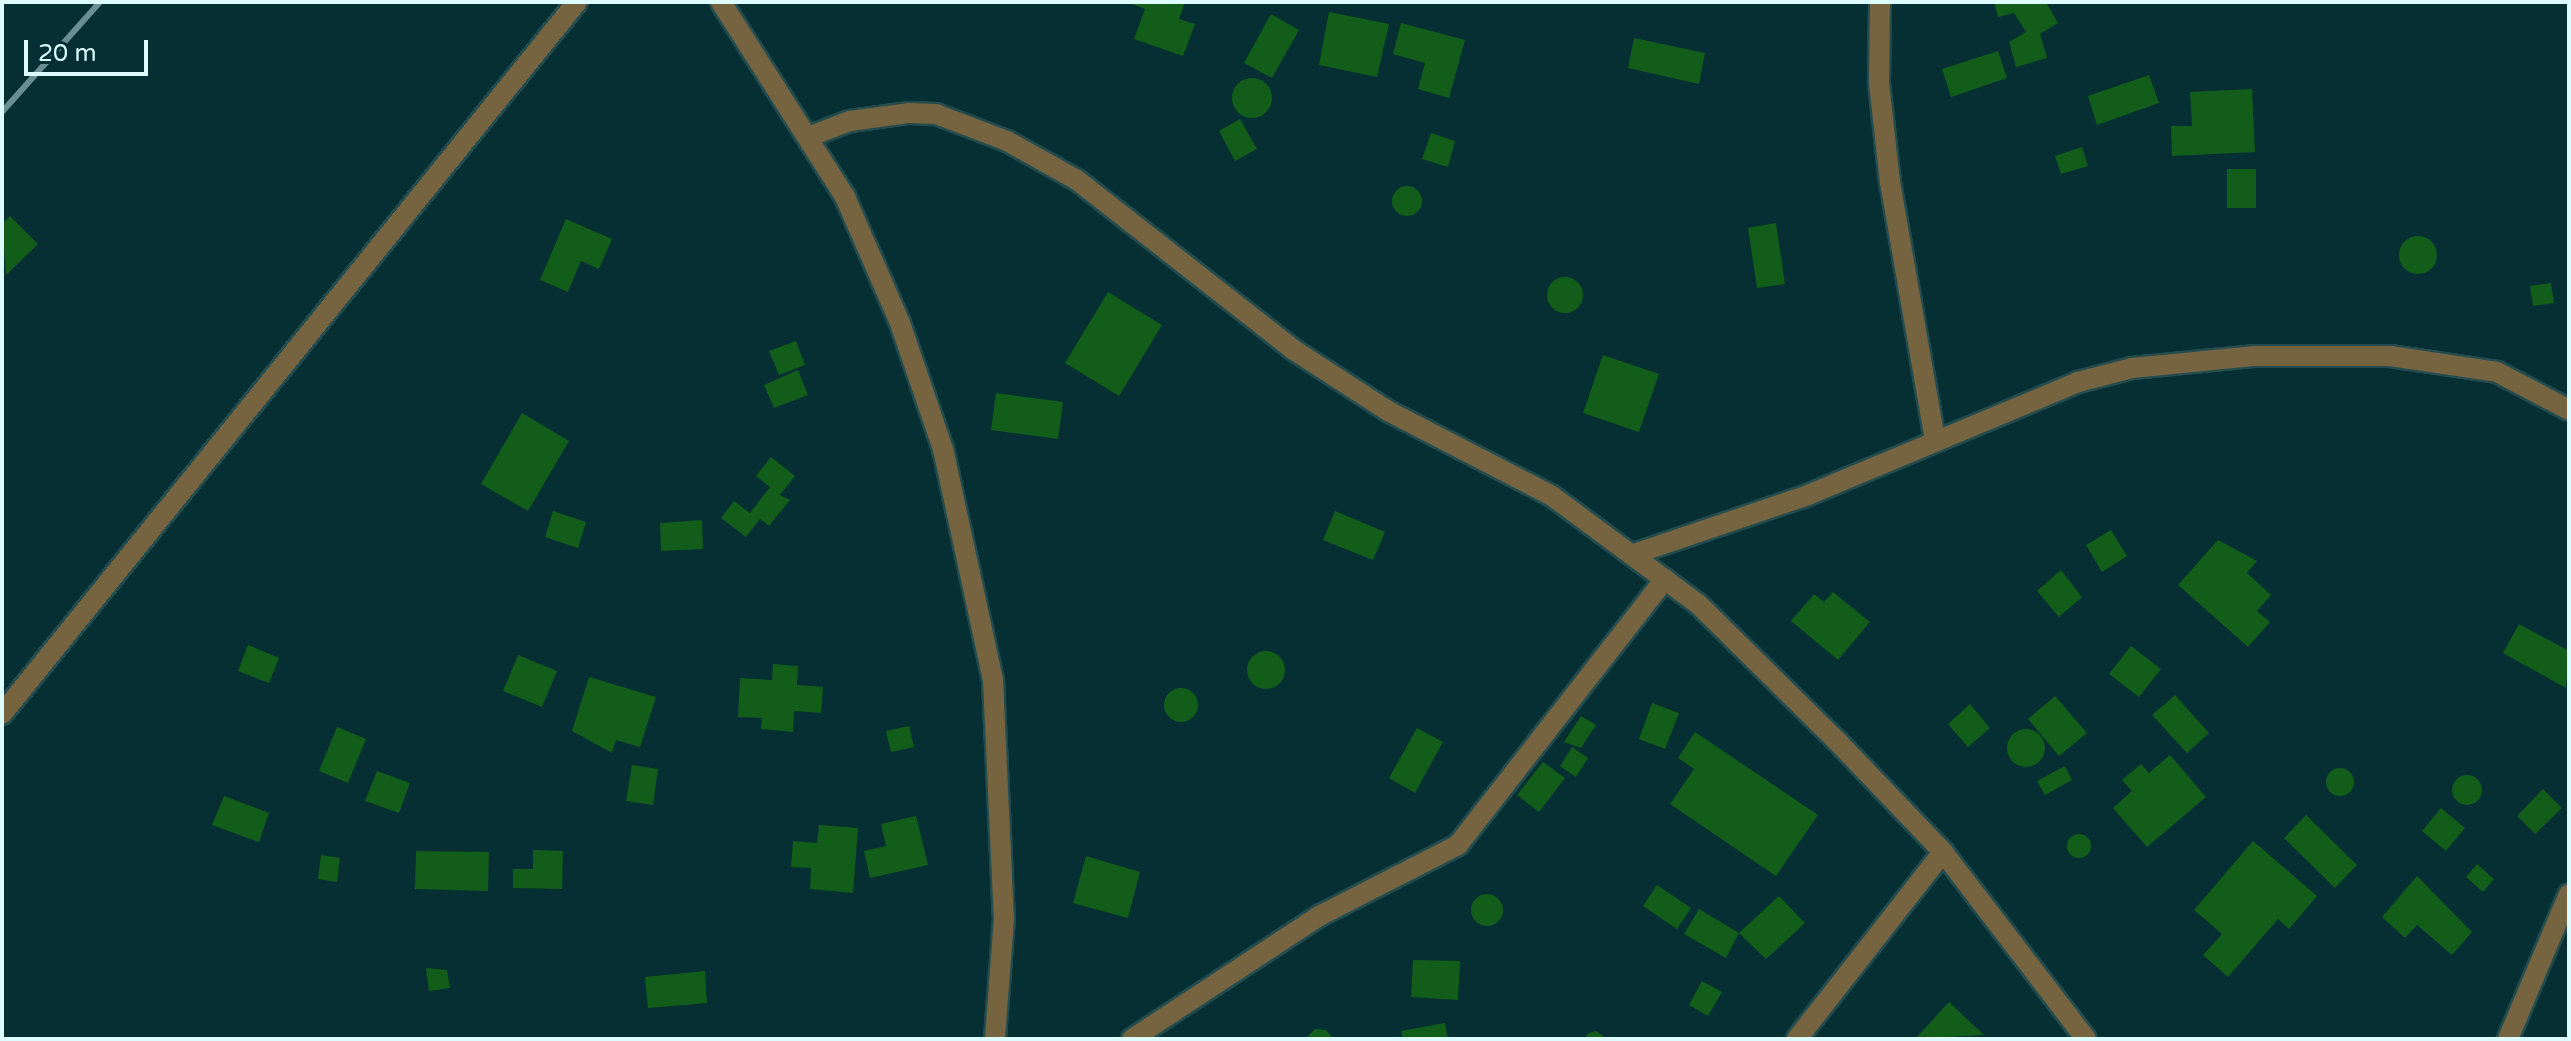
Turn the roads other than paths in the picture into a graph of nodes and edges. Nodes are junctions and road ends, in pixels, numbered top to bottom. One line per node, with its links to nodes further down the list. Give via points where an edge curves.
1 (577, 2): 9 (street)
2 (721, 2): 4 (street)
3 (1880, 2): 6 (street, via 1879,83 1890,182)
4 (808, 137): 7 (street, via 850,121 909,113 936,114 1007,141 1077,180 1306,358 1388,411 1552,496); 12 (street, via 845,197 900,323 972,563 1003,802)
5 (2569, 410): 6 (street, via 2497,372 2390,356 2255,356 2132,368 2078,382)
6 (1935, 441): 7 (street)
7 (1634, 554): 8 (street)
8 (1665, 579): 10 (street); 13 (street, via 1458,845 1321,915)
9 (2, 714)
10 (1943, 852): 14 (street); 15 (street)
11 (2569, 894): 16 (street)
12 (995, 1039)
13 (1132, 1039)
14 (1797, 1039)
15 (2086, 1039)
16 (2508, 1039)

